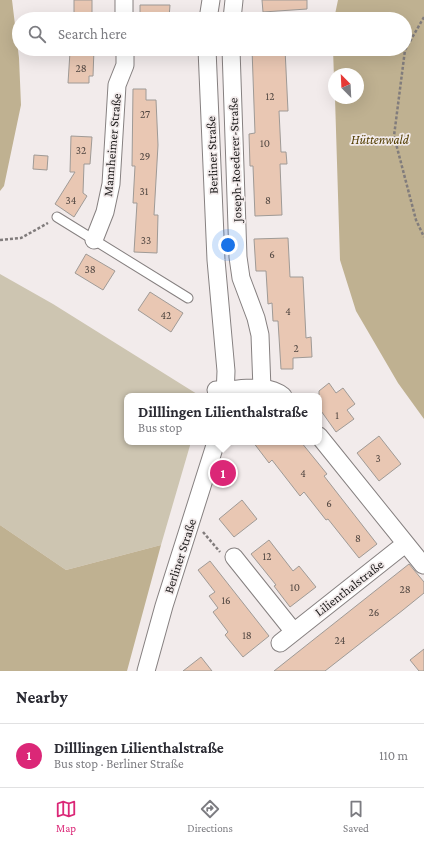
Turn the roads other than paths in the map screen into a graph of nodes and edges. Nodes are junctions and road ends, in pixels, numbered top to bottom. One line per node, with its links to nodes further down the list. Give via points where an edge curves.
1 (124, 0): 4 (street)
2 (211, 0): 5 (street)
3 (234, 0): 6 (street)
4 (124, 12)
5 (209, 12)
6 (233, 12)
7 (125, 56): 11 (street, Mannheimer Straße, via 125,65 117,85 111,184 105,212)
8 (207, 56): 14 (street, Berliner Straße)
9 (231, 56): 13 (street, Joseph-Roederer-Straße, via 238,257 260,336)
10 (57, 217): 11 (lane)
11 (94, 240): 12 (lane)
12 (188, 298)
13 (262, 388): 14 (street); 15 (street)
14 (220, 393)
15 (278, 393)
16 (322, 440): 19 (street)
17 (204, 445): 24 (street, Berliner Straße)
18 (215, 445): 25 (street, Berliner Straße)
19 (405, 544): 21 (street); 22 (street, Lilienthalstraße)
20 (234, 557): 22 (street)
21 (423, 565)
22 (294, 632): 23 (street, Lilienthalstraße)
23 (280, 643)
24 (136, 671)
25 (146, 671)

